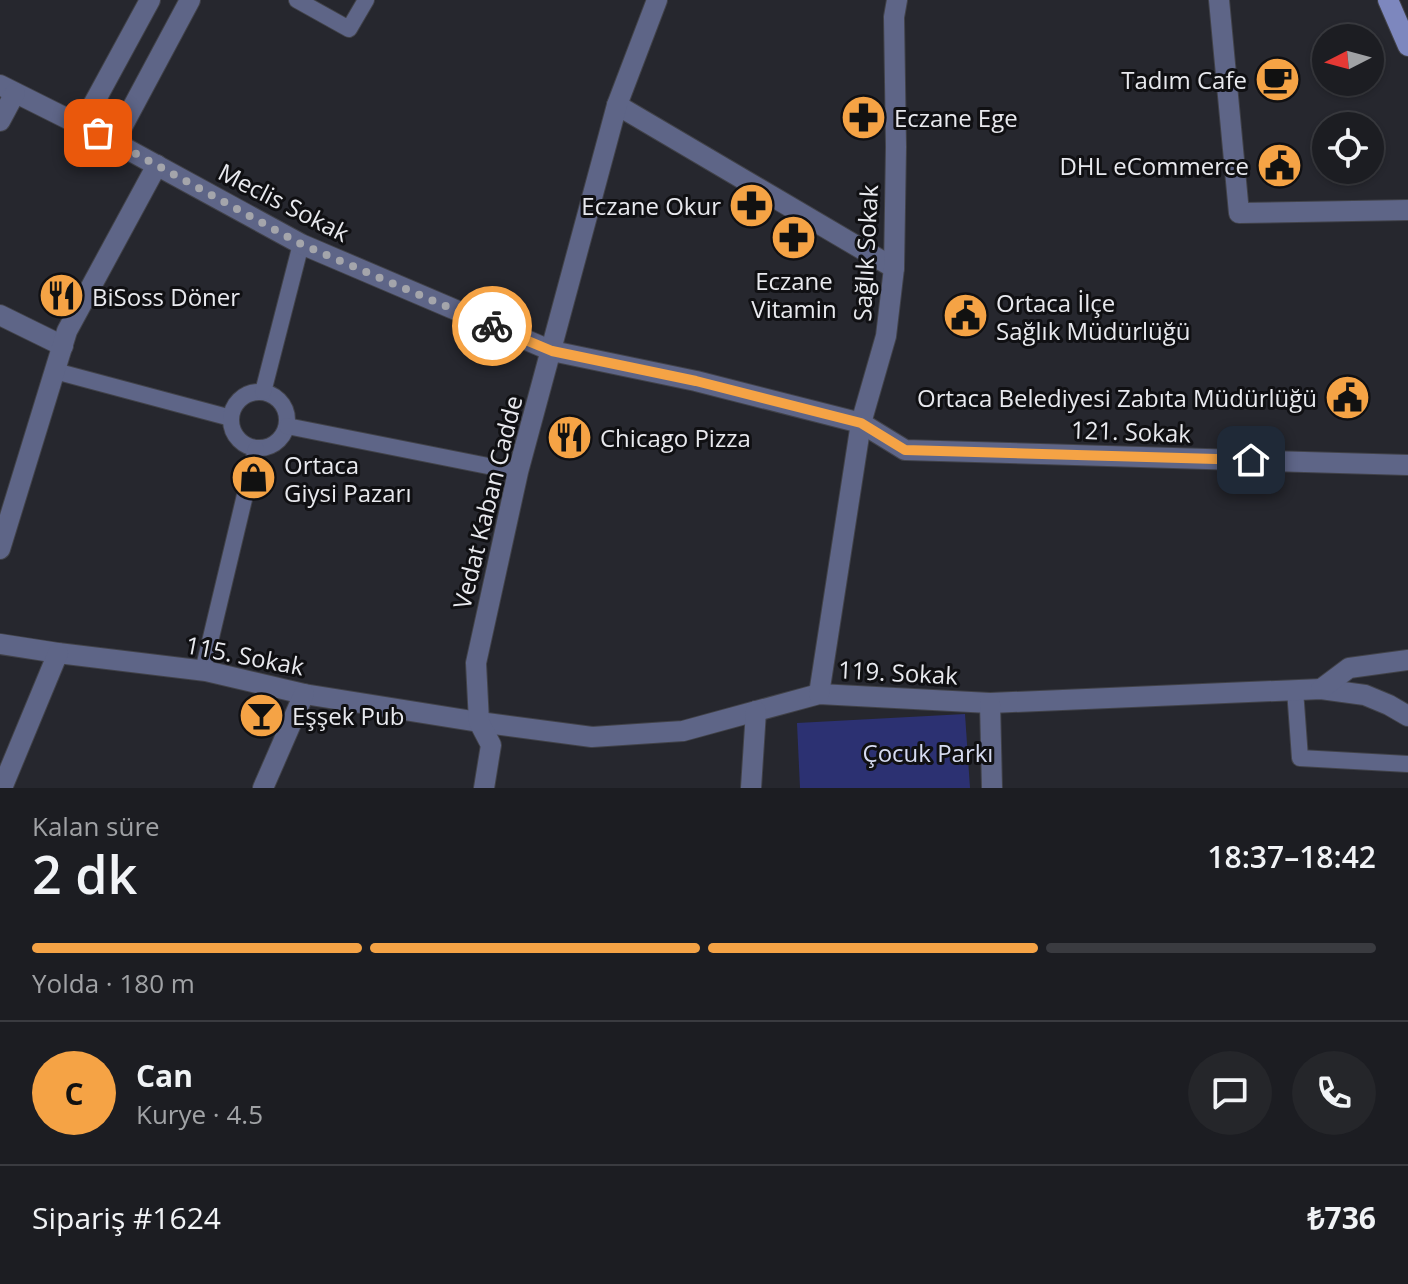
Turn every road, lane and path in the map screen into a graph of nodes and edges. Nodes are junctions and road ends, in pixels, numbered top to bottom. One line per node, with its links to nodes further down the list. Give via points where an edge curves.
1 (150, 0): 13 (street)
2 (190, 0): 14 (street)
3 (297, 0): 4 (lane, via 349,29)
4 (366, 0)
5 (657, 0): 11 (street, Vedat Kaban Cadde)
6 (897, 0): 18 (street, Sağlık Sokak)
7 (1219, 0): 16 (street, via 1239,213)
8 (1388, 0): 9 (street)
9 (1408, 46)
10 (8, 89): 12 (street); 13 (street, Meclis Sokak)
11 (617, 105): 18 (street); 21 (street, Vedat Kaban Cadde)
12 (0, 121)
13 (82, 125): 14 (street, Meclis Sokak)
14 (114, 142): 15 (street, Meclis Sokak)
15 (157, 165): 17 (street, Meclis Sokak); 20 (street)
16 (1408, 210)
17 (301, 244): 21 (street, Meclis Sokak); 23 (lane)
18 (894, 268): 25 (street, Sağlık Sokak, via 886,336)
19 (0, 315): 20 (street)
20 (63, 346): 22 (street)
21 (552, 351): 25 (street, Meclis Sokak); 29 (street, Vedat Kaban Cadde)
22 (55, 371): 24 (lane); 30 (street)
23 (263, 392): 24 (lane, via 238,401); 26 (lane, via 280,400)
24 (231, 418): 27 (lane, via 240,442)
25 (861, 423): 28 (street, 121. Sokak, via 905,450); 39 (street, Sağlık Sokak)
26 (287, 426): 27 (lane, via 272,445); 29 (lane)
27 (256, 449): 35 (lane)
28 (1408, 465)
29 (518, 472): 43 (street, Vedat Kaban Cadde, via 476,663)
30 (9, 499): 31 (street)
31 (0, 549)
32 (0, 644): 33 (street, 115. Sokak)
33 (58, 653): 35 (street, 115. Sokak); 45 (street)
34 (1408, 660): 36 (street, via 1349,668)
35 (203, 671): 38 (street, 115. Sokak)
36 (1321, 689): 37 (street, 119. Sokak); 42 (street, 119. Sokak, via 1365,695)
37 (1295, 690): 40 (street, 119. Sokak); 44 (lane, via 1300,758)
38 (304, 694): 43 (street, 115. Sokak); 46 (street)
39 (819, 694): 40 (street, 119. Sokak); 41 (street, 119. Sokak)
40 (990, 703): 49 (street)
41 (756, 711): 43 (street, 119. Sokak, via 683,731 592,737); 48 (street)
42 (1408, 716)
43 (479, 722): 47 (street, Vedat Kaban Cadde, via 491,745)
44 (1408, 764)
45 (2, 788)
46 (263, 788)
47 (484, 788)
48 (751, 788)
49 (992, 788)

